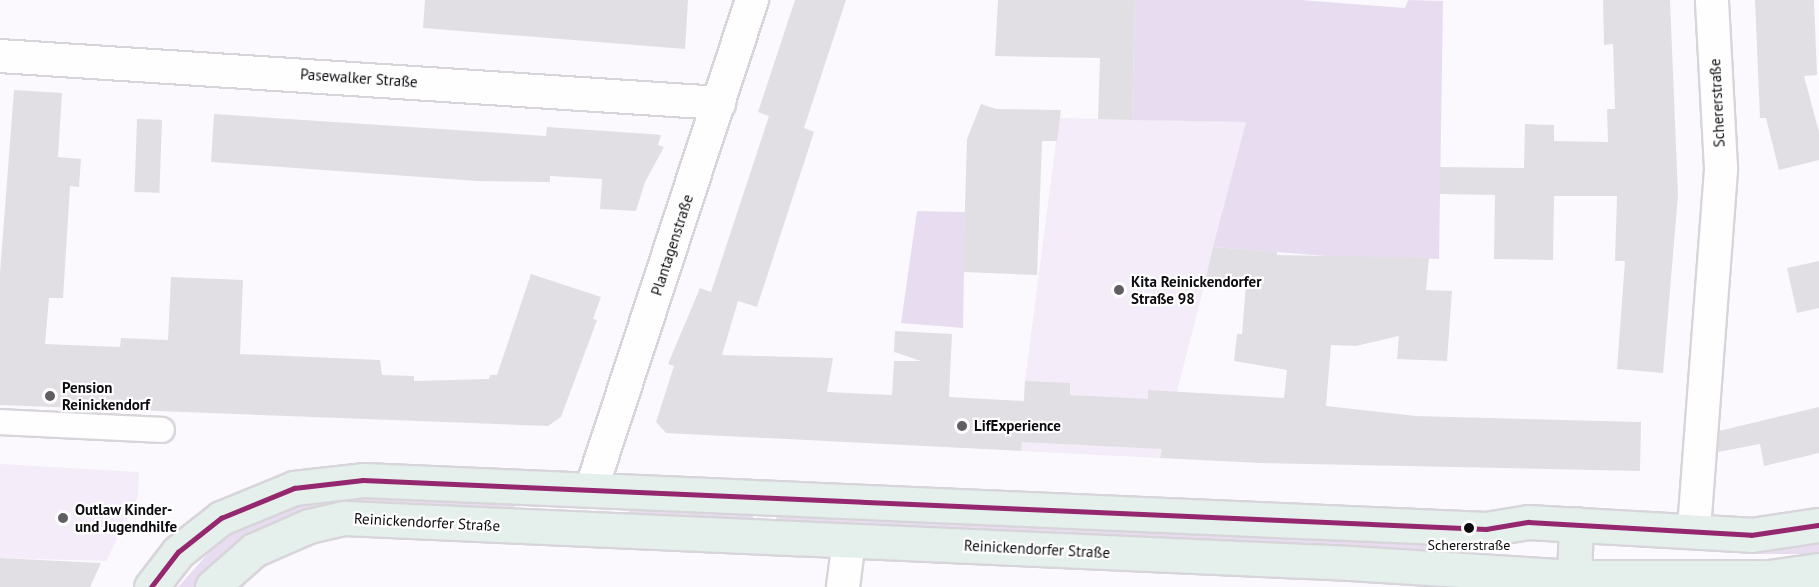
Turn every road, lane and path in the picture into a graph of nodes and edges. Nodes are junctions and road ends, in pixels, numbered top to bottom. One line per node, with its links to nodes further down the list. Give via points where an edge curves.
1 (752, 0): 4 (street, Plantagenstraße)
2 (1712, 0): 12 (street, Schererstraße, via 1720,168)
3 (0, 56): 4 (street, Pasewalker Straße)
4 (719, 103): 7 (street, Plantagenstraße)
5 (0, 422): 6 (street)
6 (162, 430)
7 (591, 490): 10 (main road); 11 (main road); 18 (main road, via 363,480 294,488 220,518 178,552)
8 (1576, 524): 11 (main road, via 1528,522); 12 (main road); 17 (main road)
9 (1819, 525): 12 (main road, via 1751,535)
10 (590, 529): 13 (main road, Reinickendorfer Straße); 19 (main road, Reinickendorfer Straße, via 345,518 309,526 255,550)
11 (1486, 529): 15 (main road)
12 (1694, 529): 16 (main road)
13 (849, 541): 15 (main road, Reinickendorfer Straße); 20 (street)
14 (1819, 570): 16 (main road, Reinickendorfer Straße, via 1769,577)
15 (1484, 571): 17 (main road, Reinickendorfer Straße)
16 (1693, 578): 17 (main road, Reinickendorfer Straße)
17 (1575, 582)
18 (152, 587)
19 (212, 587)
20 (843, 587)

